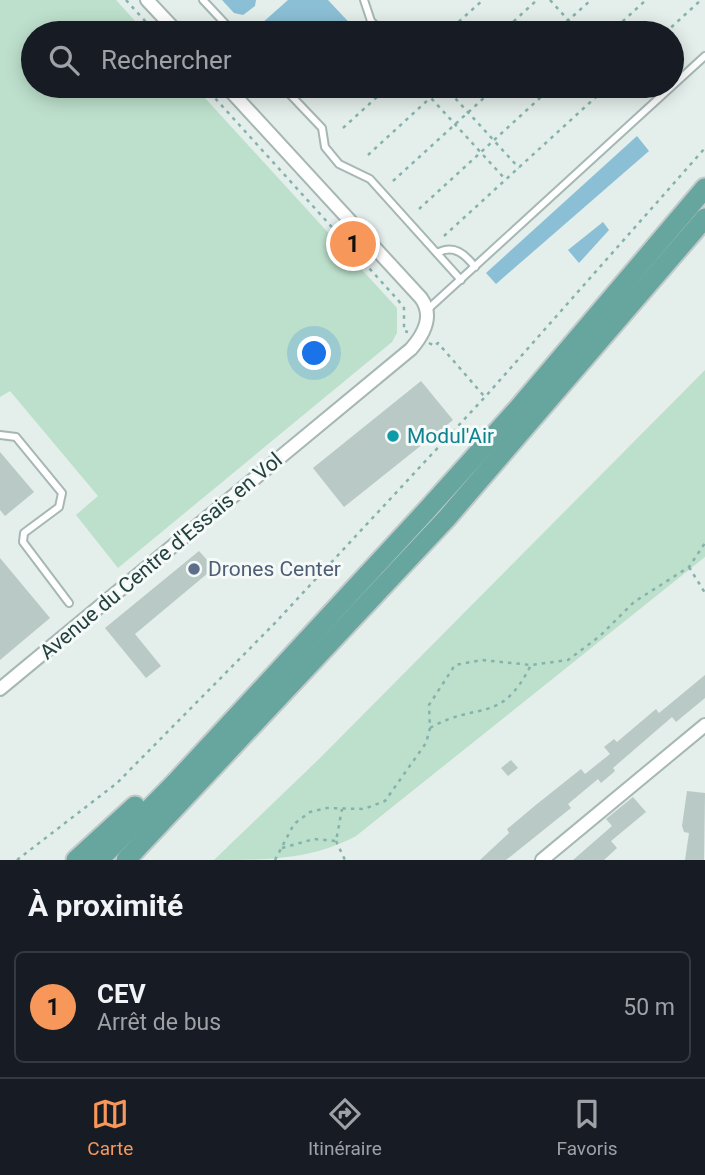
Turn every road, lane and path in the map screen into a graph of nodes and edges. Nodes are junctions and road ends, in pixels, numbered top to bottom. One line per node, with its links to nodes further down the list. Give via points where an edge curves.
1 (126, 0): 12 (path)
2 (147, 0): 13 (street)
3 (203, 0): 14 (lane)
4 (364, 0): 15 (lane)
5 (483, 0): 16 (path)
6 (537, 0): 17 (path)
7 (550, 0): 11 (path)
8 (591, 0): 11 (path)
9 (646, 0): 18 (path)
10 (701, 0): 19 (path)
11 (569, 20)
12 (145, 21)
13 (166, 21)
14 (223, 21)
15 (371, 21)
16 (459, 21)
17 (514, 21)
18 (623, 21)
19 (678, 21)
20 (705, 55): 21 (lane)
21 (684, 74)
22 (215, 98): 50 (path, via 398,300 404,308 404,331)
23 (237, 98): 49 (street, via 421,298)
24 (293, 98): 46 (lane, via 322,128 326,147 339,164 370,179)
25 (376, 98): 34 (path)
26 (431, 98): 33 (path); 38 (path)
27 (455, 98): 32 (path)
28 (484, 98): 32 (path)
29 (540, 98): 35 (path)
30 (595, 98): 39 (path)
31 (658, 98): 47 (lane)
32 (468, 112): 33 (path); 35 (path)
33 (455, 124): 37 (path); 41 (path)
34 (343, 128)
35 (494, 140): 37 (path); 39 (path)
36 (705, 148): 51 (path)
37 (481, 152): 40 (path); 43 (path)
38 (368, 155)
39 (519, 168): 40 (path)
40 (506, 180): 45 (path)
41 (393, 181)
42 (705, 188): 62 (main road, via 523,404)
43 (419, 209)
44 (705, 218): 53 (main road)
45 (444, 236)
46 (437, 253): 47 (lane, via 453,249); 48 (lane)
47 (475, 267): 48 (lane)
48 (461, 279): 49 (lane)
49 (427, 310): 50 (street)
50 (421, 338): 51 (path, via 435,346 438,343); 59 (street, Avenue du Centre d'Essais en Vol)
51 (485, 397): 66 (path, via 274,624 117,783)
52 (0, 435): 57 (lane, via 16,437 62,493 60,507 24,533 23,542)
53 (446, 519): 69 (main road); 70 (main road, via 288,706)
54 (705, 543): 55 (path)
55 (689, 567): 56 (path); 58 (path, via 634,602 568,660)
56 (705, 593)
57 (69, 603)
58 (531, 665): 61 (path, via 514,695 503,704); 61 (path, via 482,660 455,665 429,705)
59 (0, 689)
60 (705, 725): 73 (street)
61 (430, 728): 63 (path, via 426,743 385,801 375,807)
62 (175, 783): 67 (main road, via 138,803); 68 (main road)
63 (342, 809): 64 (path); 65 (path, via 327,808 301,818)
64 (336, 841): 65 (path, via 314,839); 72 (path)
65 (281, 849): 71 (path)
66 (17, 860)
67 (76, 860)
68 (99, 860)
69 (127, 860)
70 (140, 860)
71 (275, 860)
72 (345, 860)
73 (542, 860)

